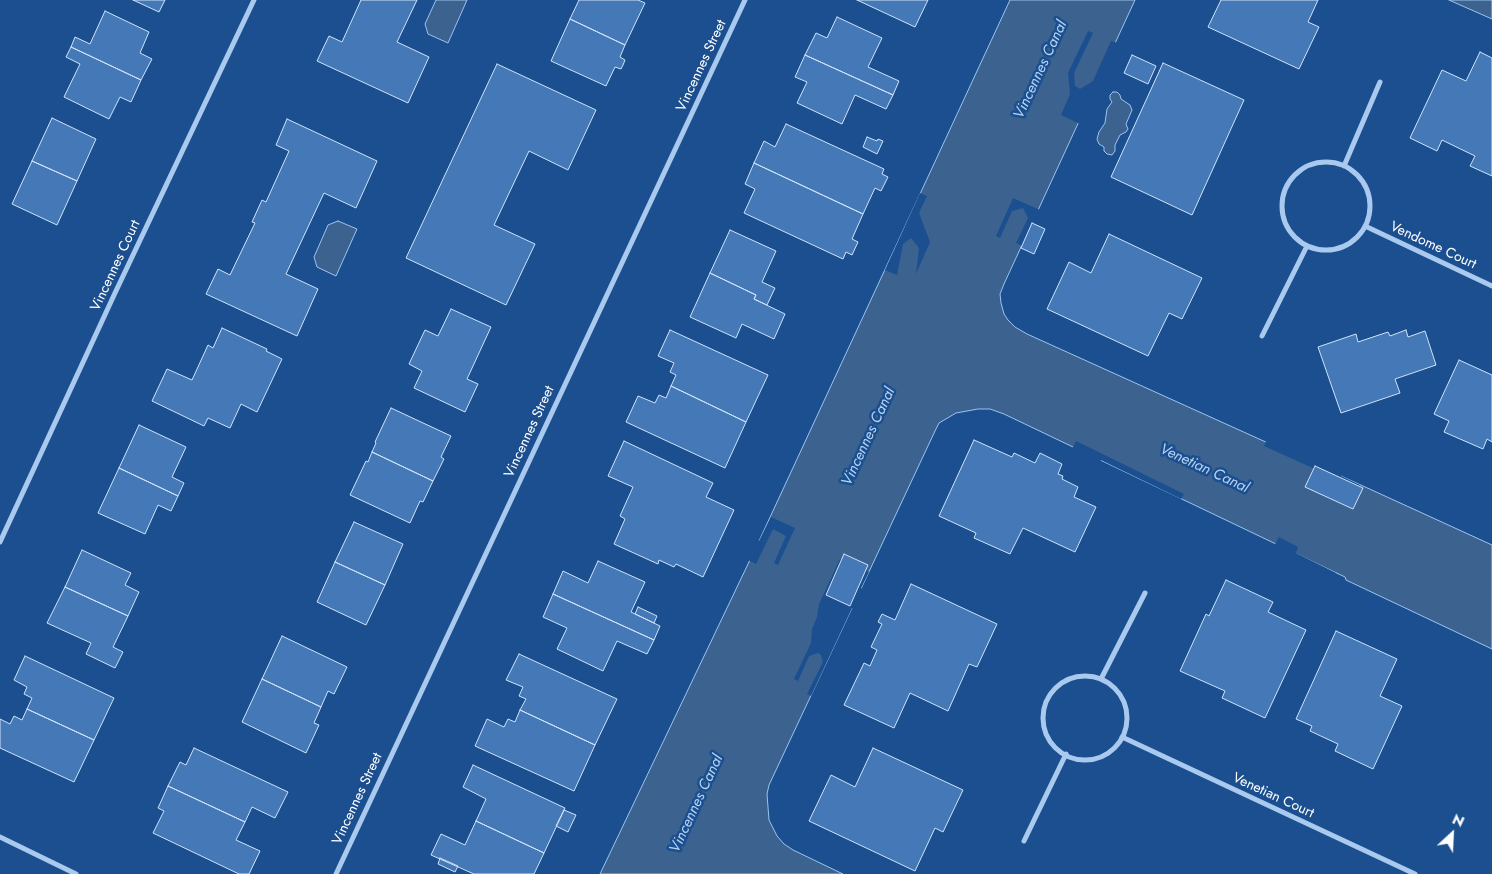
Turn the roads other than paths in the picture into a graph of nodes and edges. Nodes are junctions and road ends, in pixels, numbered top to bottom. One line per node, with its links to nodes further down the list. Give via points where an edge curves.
1 (254, 0): 9 (street, Vincennes Court)
2 (745, 0): 17 (street, Vincennes Street)
3 (1380, 82): 4 (street)
4 (1344, 166): 5 (street, via 1364,184 1369,197 1370,211); 6 (street, via 1317,162 1304,167 1286,187 1282,200 1283,214 1296,238)
5 (1365, 226): 6 (street, via 1347,244 1334,249); 7 (street, Vendome Court)
6 (1307, 246): 8 (street)
7 (1492, 286)
8 (1262, 336)
9 (0, 542)
10 (1145, 593): 11 (street)
11 (1101, 679): 12 (street, via 1122,698 1127,712); 13 (street, via 1087,676 1072,678 1059,684 1049,695 1043,723 1048,738)
12 (1122, 738): 13 (street, via 1111,751 1098,758 1084,760); 18 (street, Venetian Court)
13 (1066, 754): 15 (street)
14 (0, 838): 16 (street)
15 (1024, 841)
16 (76, 874)
17 (336, 874)
18 (1415, 874)

